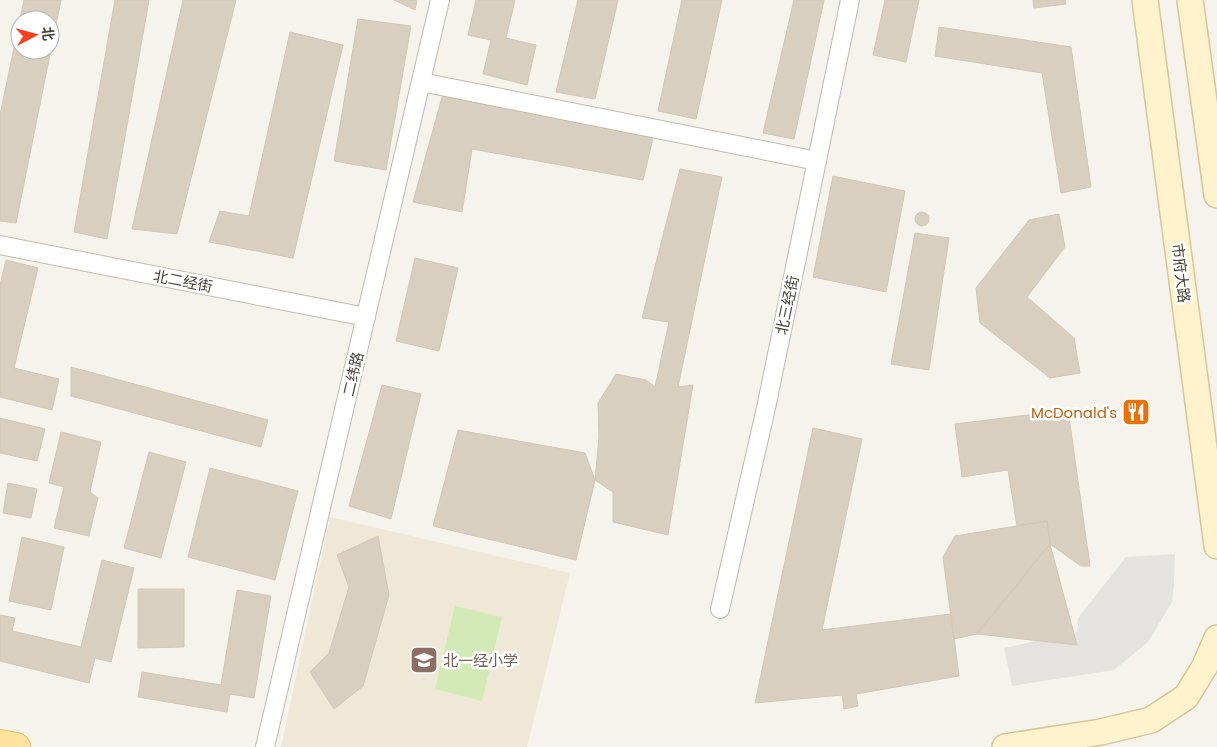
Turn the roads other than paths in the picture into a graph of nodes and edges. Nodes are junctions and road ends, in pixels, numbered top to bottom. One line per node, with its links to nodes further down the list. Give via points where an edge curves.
1 (440, 0): 5 (street, 二纬路)
2 (850, 0): 6 (street, 北三经街)
3 (1145, 0): 10 (main road, 市府大路)
4 (1190, 0): 7 (main road)
5 (421, 82): 6 (street); 9 (street, 二纬路)
6 (817, 161): 11 (street, 北三经街)
7 (1217, 195)
8 (0, 245): 9 (street, 北二经街)
9 (366, 316): 15 (street, 二纬路)
10 (1217, 546)
11 (720, 609)
12 (1217, 638): 16 (main road, via 1186,697 1151,720 1101,732)
13 (0, 744): 14 (main road)
14 (16, 747)
15 (265, 747)
16 (1005, 747)

